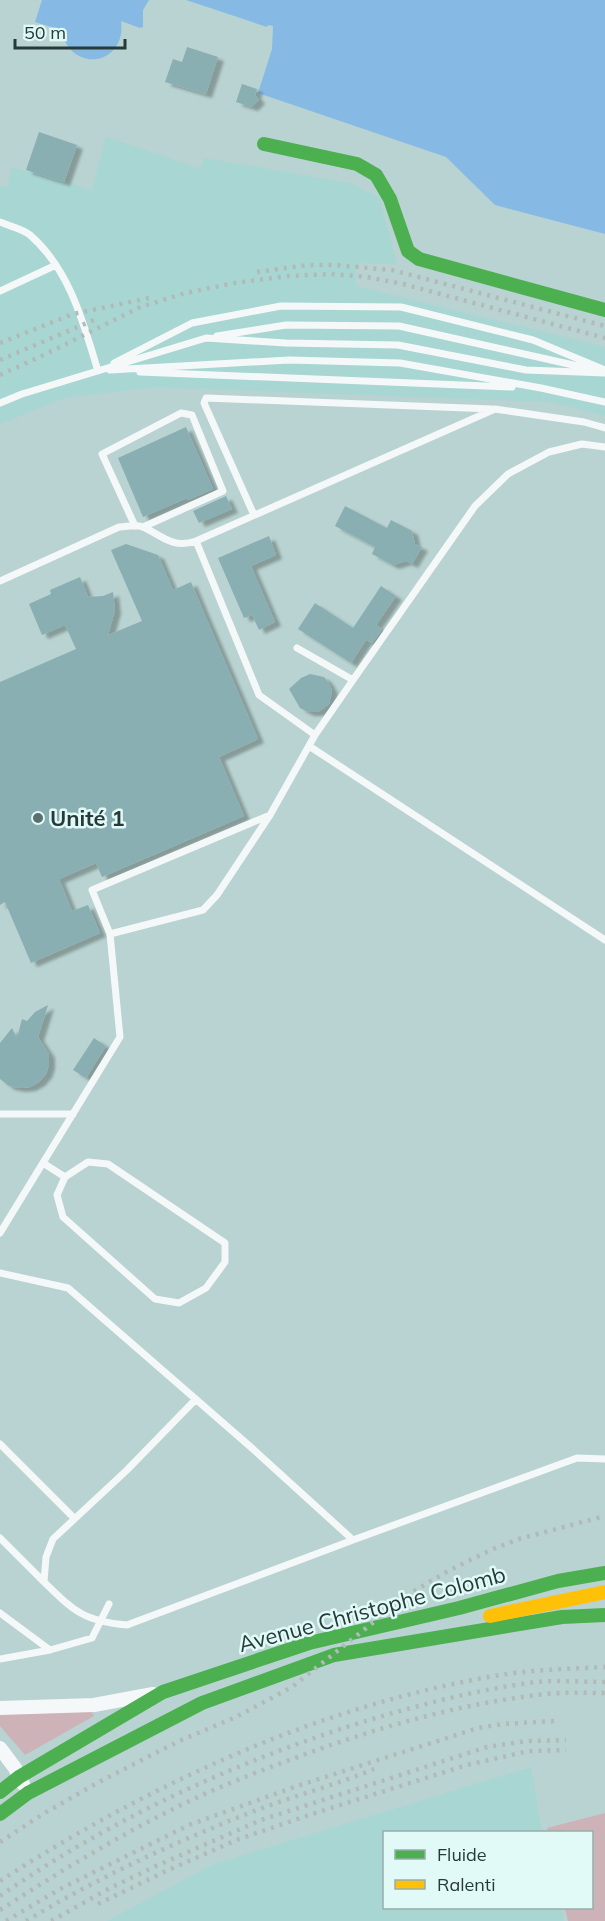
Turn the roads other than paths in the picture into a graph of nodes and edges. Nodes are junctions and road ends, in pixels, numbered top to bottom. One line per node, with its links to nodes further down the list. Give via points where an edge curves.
1 (264, 144): 5 (main road, via 357,164 376,175 390,200 408,251 419,259)
2 (0, 222): 3 (lane, via 29,233)
3 (56, 266): 4 (lane); 7 (lane, via 75,299)
4 (0, 291)
5 (605, 310)
6 (206, 338): 7 (lane); 8 (lane, via 398,345 526,370); 8 (lane, via 286,325 399,327)
7 (98, 370): 8 (lane, via 192,322 281,306 401,307 533,340); 9 (lane); 9 (lane, via 289,360 400,363); 11 (lane)
8 (605, 372)
9 (541, 388): 10 (lane)
10 (605, 402)
11 (0, 403)
12 (495, 409): 13 (lane); 15 (lane); 15 (lane, via 206,398 204,403)
13 (605, 428)
14 (605, 447): 20 (lane, via 582,444 549,452 508,474 476,506)
15 (254, 515): 17 (lane)
16 (139, 526): 16 (lane, via 223,491 192,415 181,413 102,454); 17 (lane, via 164,540 185,545); 18 (lane, via 119,527)
17 (196, 541): 21 (lane, via 259,695)
18 (0, 581)
19 (297, 648): 20 (lane)
20 (353, 680): 21 (lane)
21 (315, 735): 22 (lane)
22 (309, 746): 23 (lane); 25 (lane)
23 (270, 815): 24 (lane, via 203,910); 24 (lane, via 92,890)
24 (110, 934): 27 (lane, via 120,1037)
25 (605, 940)
26 (0, 1114): 27 (lane)
27 (73, 1114): 28 (lane)
28 (43, 1163): 29 (lane); 30 (lane)
29 (65, 1177): 29 (lane, via 57,1195 63,1217 155,1299 179,1303 206,1288 225,1262 225,1243 108,1164 88,1162)
30 (0, 1233)
31 (0, 1273): 32 (lane, via 68,1288)
32 (196, 1399): 35 (lane); 37 (lane)
33 (0, 1444): 35 (lane)
34 (605, 1459): 37 (lane, via 577,1458)
35 (74, 1518): 39 (lane, via 52,1539)
36 (0, 1538): 39 (lane)
37 (353, 1540): 45 (lane, via 127,1625)
38 (605, 1573): 50 (main road, Avenue Christophe Colomb, via 558,1581 309,1643)
39 (44, 1582): 45 (lane, via 73,1610)
40 (605, 1592): 48 (main road, via 368,1642)
41 (605, 1603): 46 (main road, via 427,1635)
42 (109, 1604): 45 (lane)
43 (0, 1613): 47 (lane)
44 (605, 1615): 46 (main road, via 562,1617)
45 (100, 1623): 47 (lane, via 92,1638)
46 (391, 1646): 48 (main road)
47 (50, 1650): 49 (lane)
48 (342, 1654): 55 (main road, via 202,1703)
49 (0, 1659)
50 (164, 1692): 51 (street, via 94,1705); 53 (main road, Avenue Christophe Colomb)
51 (0, 1708)
52 (0, 1748): 53 (street)
53 (19, 1777): 54 (main road, Avenue Christophe Colomb); 55 (street)
54 (0, 1791)
55 (28, 1793): 56 (main road)
56 (0, 1814)

